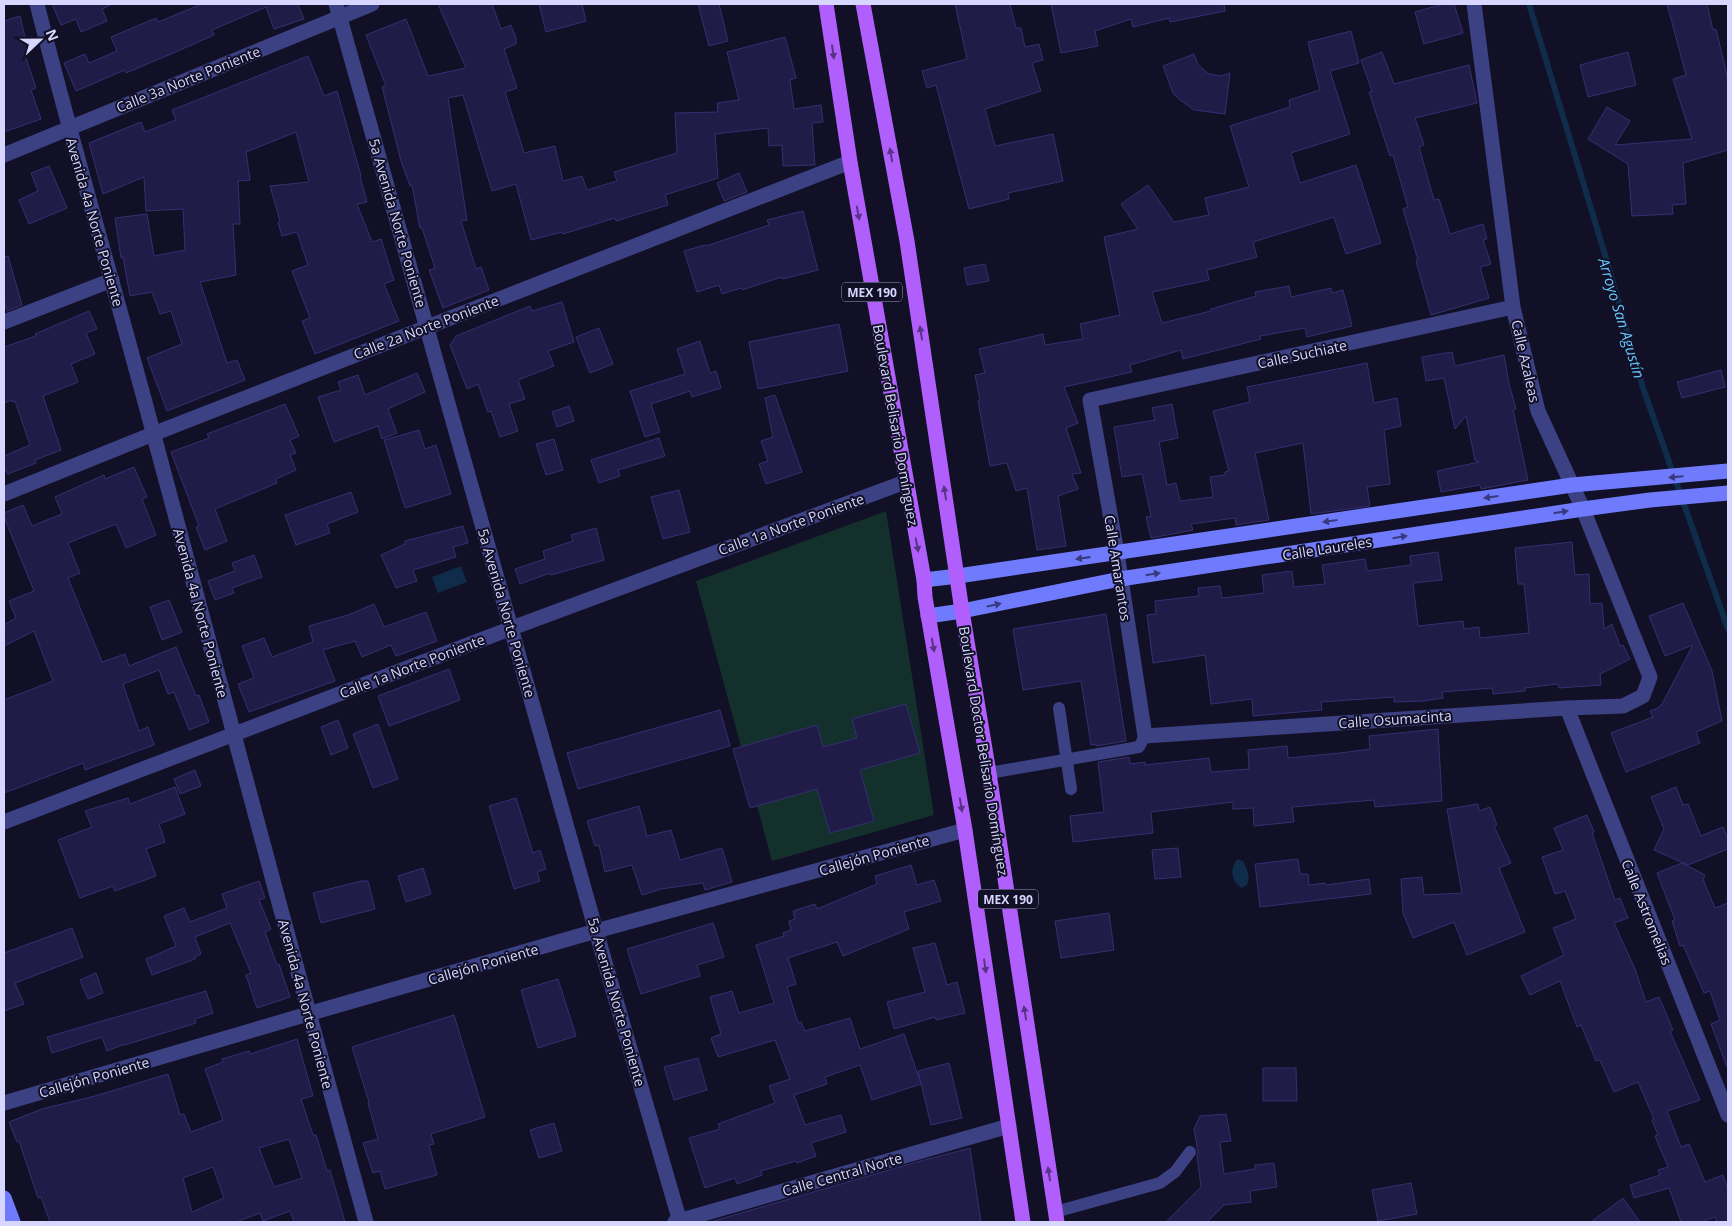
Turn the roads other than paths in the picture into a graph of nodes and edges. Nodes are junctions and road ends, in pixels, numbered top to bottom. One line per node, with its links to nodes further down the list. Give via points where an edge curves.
1 (37, 4): 7 (street, Avenida 4a Norte Poniente)
2 (372, 4): 6 (street, Calle 3a Norte Poniente)
3 (826, 4): 9 (main road, Boulevard Belisario Domínguez / MEX 190, one-way to 9)
4 (863, 4): 23 (main road, MEX 190, one-way to 4, via 907,241)
5 (1474, 4): 11 (street, Calle Azaleas)
6 (338, 11): 7 (street, Calle 3a Norte Poniente); 13 (street, 5a Avenida Norte Poniente)
7 (68, 128): 8 (street, Calle 3a Norte Poniente); 10 (street, Avenida 4a Norte Poniente)
8 (4, 155)
9 (850, 162): 13 (street, Calle 2a Norte Poniente); 17 (main road, Boulevard Belisario Domínguez / MEX 190, one-way to 17)
10 (112, 280): 12 (street); 15 (street, Avenida 4a Norte Poniente)
11 (1513, 307): 14 (street, Calle Suchiate); 18 (street, Calle Azaleas, via 1538,411)
12 (4, 322)
13 (427, 327): 15 (street, Calle 2a Norte Poniente); 28 (street, 5a Avenida Norte Poniente)
14 (1090, 400): 22 (street, Calle Amarantos)
15 (153, 434): 20 (street, Calle 2a Norte Poniente); 32 (street, Avenida 4a Norte Poniente)
16 (1728, 471): 18 (street, Calle Laureles, one-way to 18)
17 (905, 482): 25 (main road, Boulevard Belisario Domínguez / MEX 190, one-way to 25); 28 (street, Calle 1a Norte Poniente)
18 (1572, 485): 21 (street, Calle Azaleas); 22 (street, Calle Laureles, one-way to 22)
19 (1728, 493): 21 (street, Calle Laureles)
20 (4, 494)
21 (1583, 509): 24 (street, Calle Laureles, one-way to 21); 29 (street, Calle Azaleas, via 1650,677)
22 (1117, 553): 23 (street, Calle Laureles, one-way to 23); 24 (street, Calle Amarantos)
23 (958, 576): 25 (street, Calle Laureles); 26 (main road, Boulevard Doctor Belisario Domínguez / MEX 190)
24 (1120, 579): 26 (street, Calle Laureles, one-way to 24); 33 (street, Calle Amarantos)
25 (924, 580): 27 (main road, MEX 190)
26 (962, 611): 27 (street, Calle Laureles); 35 (main road, Boulevard Doctor Belisario Domínguez / MEX 190)
27 (928, 616): 38 (main road, MEX 190, one-way to 38)
28 (512, 628): 32 (street, Calle 1a Norte Poniente); 39 (street, 5a Avenida Norte Poniente)
29 (1643, 696): 31 (street, Calle Osumacinta, via 1623,706)
30 (1059, 708): 34 (lane)
31 (1567, 708): 33 (street, Calle Osumacinta); 42 (street, Calle Astromelias)
32 (233, 734): 37 (street, Calle 1a Norte Poniente); 40 (street, Avenida 4a Norte Poniente)
33 (1145, 736): 34 (lane, via 1139,747)
34 (1067, 760): 35 (lane); 36 (lane)
35 (989, 773): 46 (main road, Boulevard Doctor Belisario Domínguez / MEX 190, one-way to 35)
36 (1071, 789)
37 (4, 822)
38 (965, 830): 39 (street, Callejón Poniente); 43 (main road, MEX 190, one-way to 43)
39 (596, 931): 40 (street, Callejón Poniente); 49 (street, 5a Avenida Norte Poniente)
40 (308, 1014): 41 (street, Callejón Poniente); 48 (street, Avenida 4a Norte Poniente)
41 (4, 1103)
42 (1728, 1115)
43 (1009, 1126): 49 (street, Calle Central Norte); 50 (main road, MEX 190)
44 (1190, 1152): 46 (lane, via 1175,1172 1160,1183)
45 (4, 1198): 47 (street)
46 (1056, 1217)
47 (13, 1222)
48 (366, 1222)
49 (678, 1222)
50 (1023, 1222)

